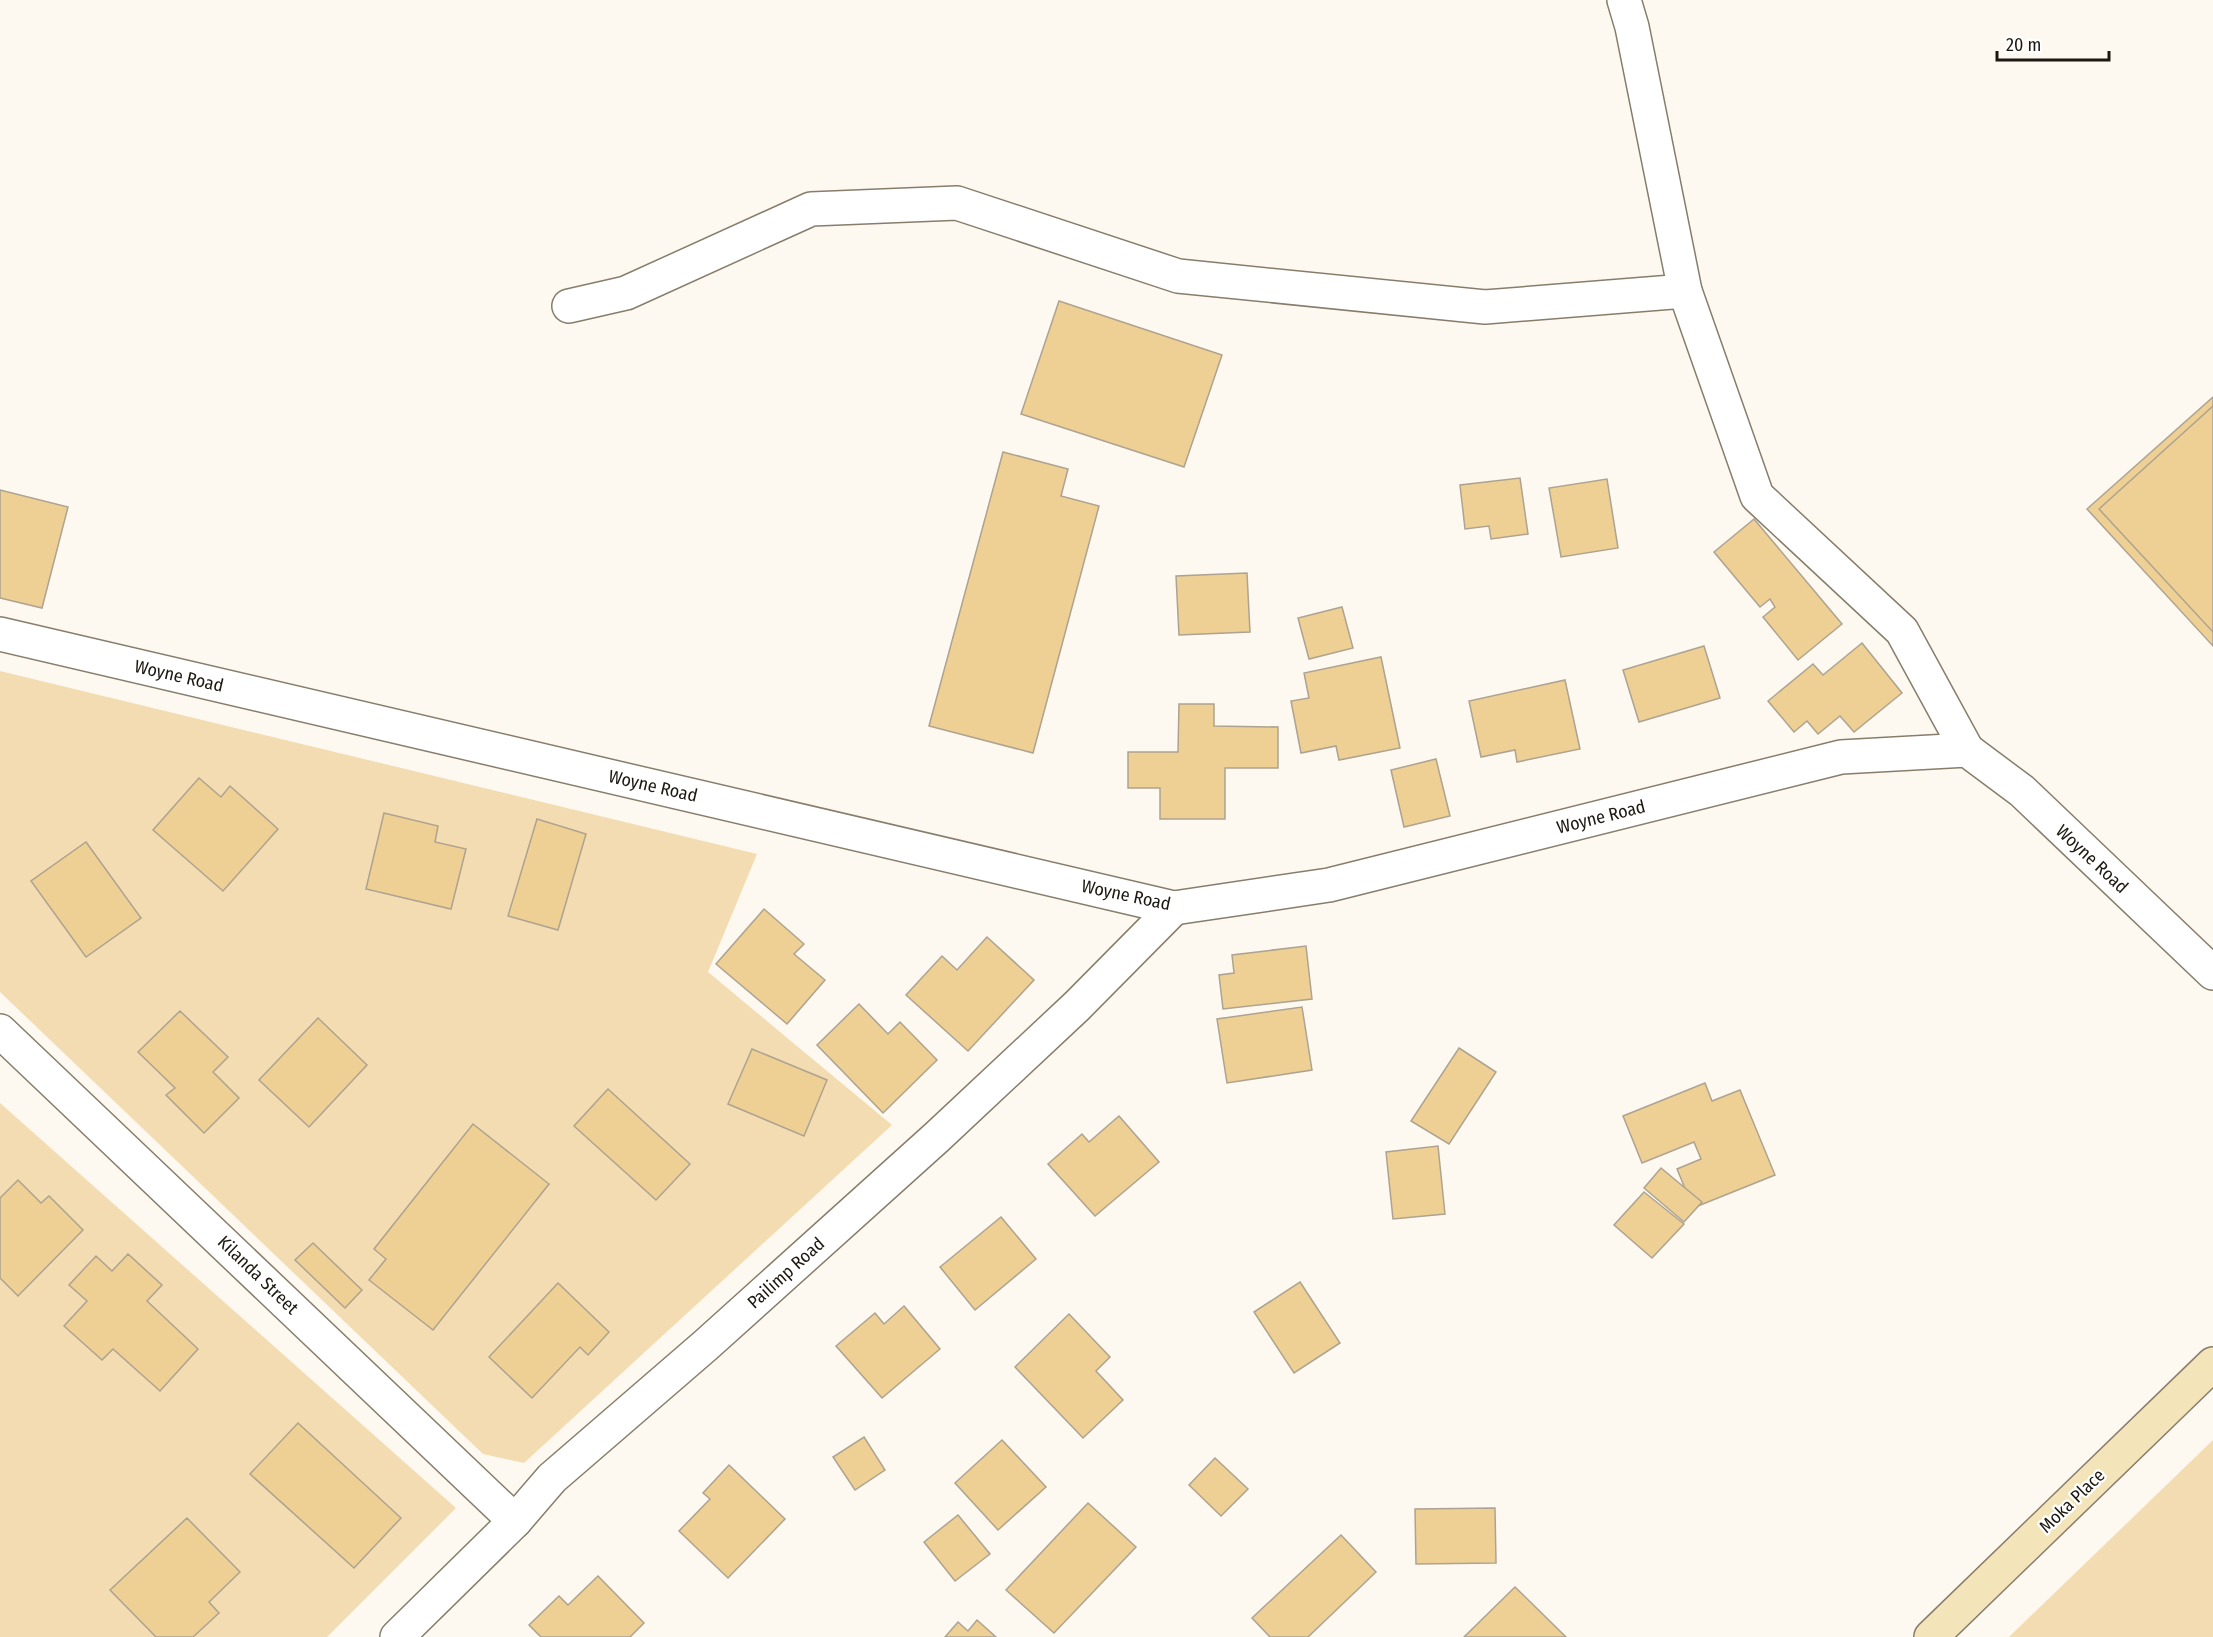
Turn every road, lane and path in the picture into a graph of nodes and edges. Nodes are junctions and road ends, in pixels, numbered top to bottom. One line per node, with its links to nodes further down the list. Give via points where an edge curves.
1 (1624, 0): 2 (street)
2 (1685, 291): 3 (street, via 1485,307 1178,276 957,203 811,209 626,293); 5 (street, via 1757,496 1902,631)
3 (569, 306)
4 (0, 634): 6 (street, Woyne Road)
5 (1968, 750): 6 (street, Woyne Road, via 1841,757 1329,885); 7 (street, Woyne Road, via 2022,791)
6 (1174, 908): 10 (street, Pailimp Road, via 1077,1006 937,1137 552,1479)
7 (2213, 973)
8 (0, 1031): 10 (street, Kilanda Street)
9 (2213, 1364): 12 (street, Moka Place)
10 (515, 1521): 11 (street, Pailimp Road)
11 (397, 1637)
12 (1931, 1637)

